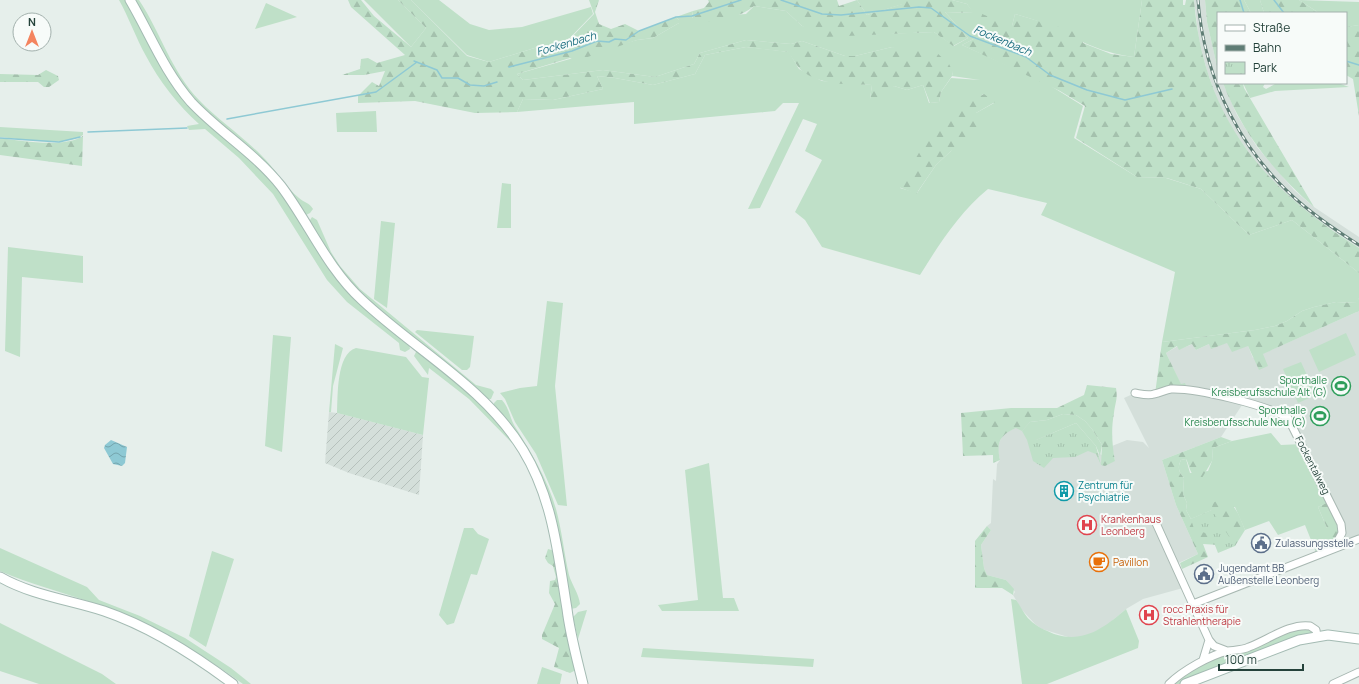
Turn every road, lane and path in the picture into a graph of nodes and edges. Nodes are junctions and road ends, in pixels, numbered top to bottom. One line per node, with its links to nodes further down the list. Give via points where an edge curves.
1 (130, 0): 15 (street, via 165,68 175,82 203,114 259,162 279,185 328,261 344,281 361,300 487,405 523,450 549,506 567,612)
2 (1135, 393): 5 (street, Fockentalweg, via 1149,395 1171,390 1196,393 1262,406 1288,418 1341,524 1342,533)
3 (1155, 521): 7 (street)
4 (1359, 539): 5 (street)
5 (1334, 548): 7 (street)
6 (0, 577): 14 (street, via 105,612 153,632 191,654)
7 (1193, 604): 10 (street)
8 (1317, 636): 9 (street); 11 (street, via 1316,630 1305,626 1287,630 1248,648); 17 (street, via 1288,644)
9 (1359, 639)
10 (1209, 640): 11 (street, via 1214,646); 12 (street)
11 (1227, 651): 12 (street)
12 (1203, 660): 16 (street)
13 (1359, 672): 18 (street)
14 (233, 684)
15 (583, 684)
16 (1169, 684)
17 (1185, 684)
18 (1332, 684)

